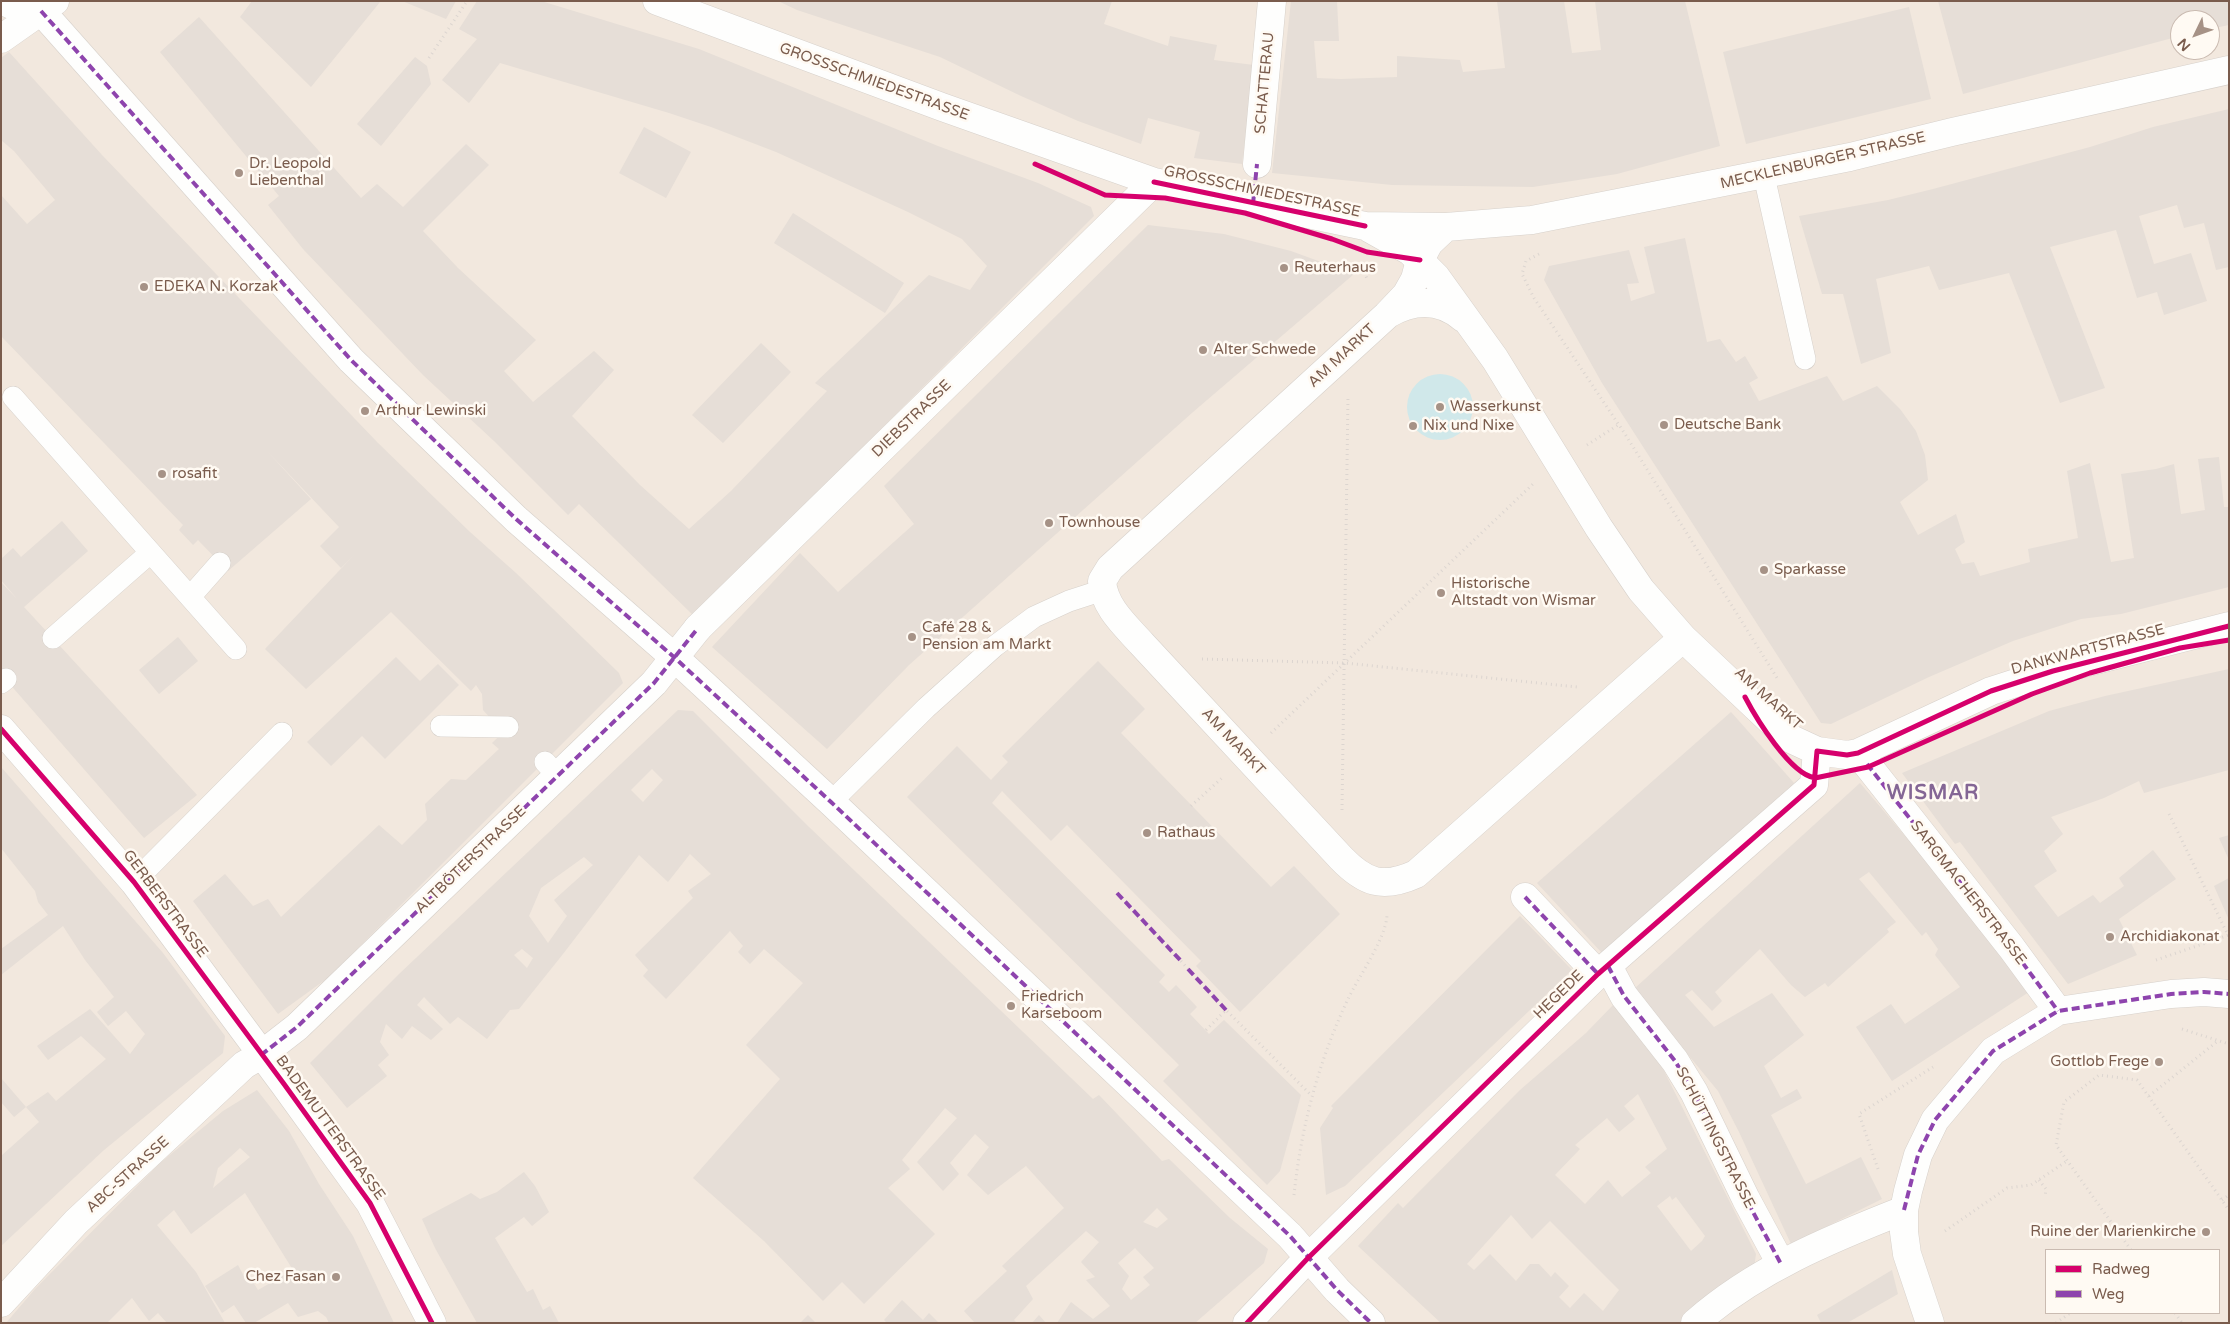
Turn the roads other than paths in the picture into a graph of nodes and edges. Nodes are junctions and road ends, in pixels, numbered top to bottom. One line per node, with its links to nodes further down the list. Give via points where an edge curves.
1 (4, 1): 4 (street, via 27,11)
2 (657, 1): 9 (street, GROSSSCHMIEDESTRASSE)
3 (1272, 1): 7 (street, SCHATTERAU)
4 (48, 6): 5 (street); 26 (street, via 351,360 516,519)
5 (1, 39)
6 (2229, 70): 8 (street, MECKLENBURGER STRASSE)
7 (1257, 164)
8 (1764, 176): 12 (street, MECKLENBURGER STRASSE, via 1532,220); 16 (lane)
9 (1154, 182): 10 (street, GROSSSCHMIEDESTRASSE); 26 (street, DIEBSTRASSE, via 698,628)
10 (1365, 226): 11 (street, GROSSSCHMIEDESTRASSE); 13 (street, AM MARKT)
11 (1414, 227): 12 (street, MECKLENBURGER STRASSE)
12 (1446, 227): 13 (street, via 1429,243)
13 (1420, 260): 14 (street, via 1406,295); 15 (street, AM MARKT)
14 (1387, 315): 15 (street, via 1403,306 1420,302 1438,303 1454,310); 20 (street, AM MARKT, via 1110,568 1102,581)
15 (1472, 326): 24 (street, AM MARKT, via 1599,528 1641,590)
16 (1804, 359)
17 (13, 397): 18 (lane)
18 (150, 553): 21 (lane); 23 (lane)
19 (220, 563): 21 (lane)
20 (1103, 590): 24 (street, AM MARKT, via 1116,614 1341,858 1362,878 1389,883 1416,874); 33 (lane, via 1034,617 995,646 926,708)
21 (190, 596): 25 (lane)
22 (2229, 626): 32 (street, DANKWARTSTRASSE, via 1991,690)
23 (53, 638)
24 (1683, 638): 31 (street, AM MARKT, via 1788,738)
25 (236, 648)
26 (675, 658): 33 (street); 39 (street, ALTBÖTERSTRASSE, via 654,683 551,769 297,1027)
27 (441, 726): 28 (lane)
28 (508, 727)
29 (1, 730): 34 (street, GERBERSTRASSE)
30 (282, 733): 34 (lane)
31 (1817, 751): 32 (street, AM MARKT); 36 (street, HEGEDE, via 1814,785)
32 (1853, 754): 38 (street, SARGMACHERSTRASSE, via 1999,932)
33 (831, 802): 41 (street, via 1290,1236)
34 (134, 882): 39 (street, GERBERSTRASSE)
35 (1525, 897): 36 (street, SCHÜTTINGSTRASSE)
36 (1603, 970): 41 (street, HEGEDE); 42 (street, SCHÜTTINGSTRASSE, via 1675,1061 1694,1092)
37 (2229, 994): 38 (street, via 2171,994)
38 (2058, 1011): 40 (street, via 1993,1051 1936,1120 1918,1155)
39 (262, 1055): 43 (street, ABC-STRASSE, via 244,1065 76,1222); 44 (street, BADEMUTTERSTRASSE, via 370,1203)
40 (1904, 1210): 42 (street); 48 (street, via 1907,1254)
41 (1308, 1258): 45 (street, HEGEDE); 46 (street)
42 (1782, 1264): 47 (street)
43 (1, 1303)
44 (432, 1323)
45 (1247, 1323)
46 (1371, 1323)
47 (1695, 1323)
48 (1930, 1323)

